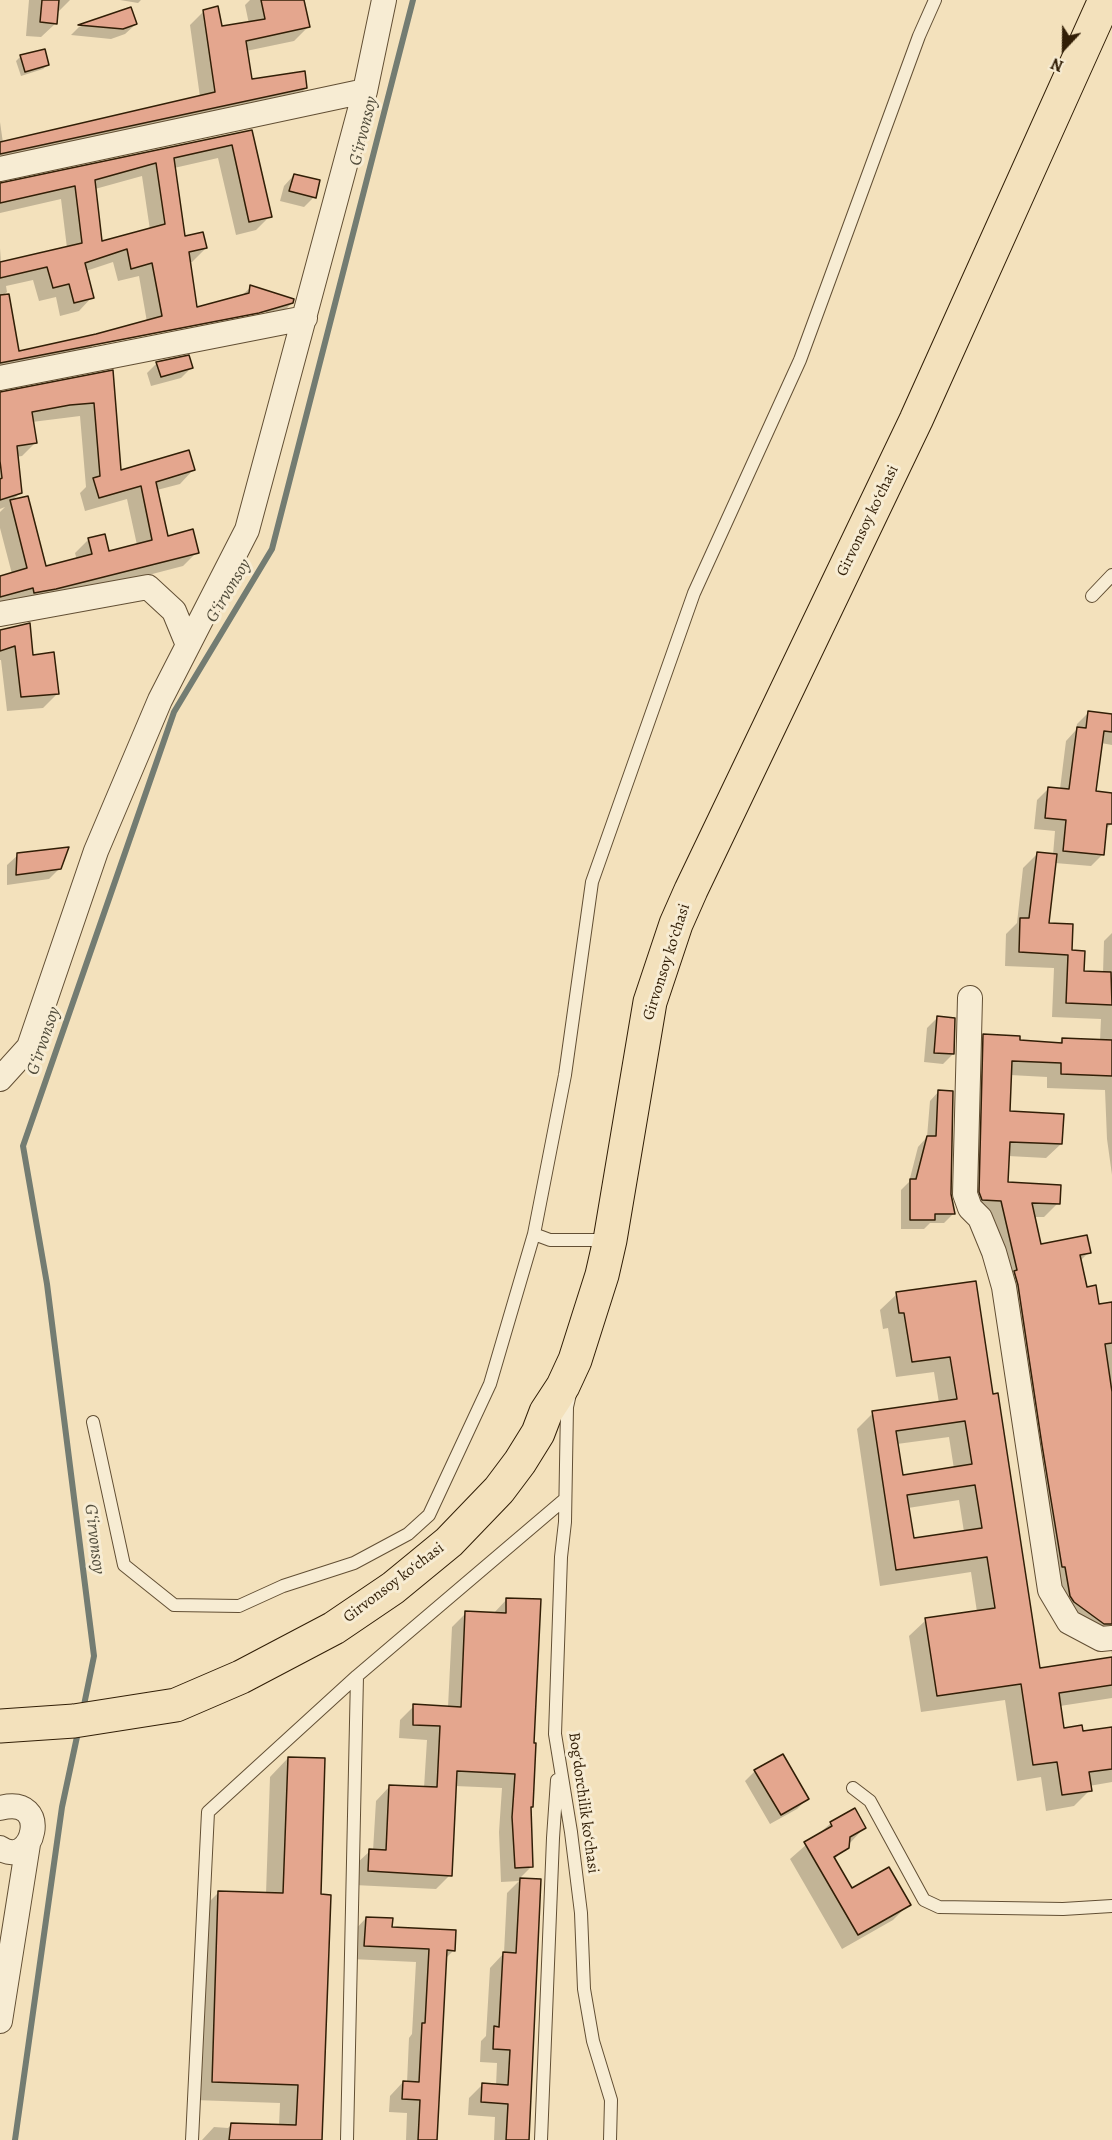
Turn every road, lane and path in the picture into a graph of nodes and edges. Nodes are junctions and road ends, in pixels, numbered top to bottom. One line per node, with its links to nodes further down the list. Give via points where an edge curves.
1 (384, 0): 4 (street)
2 (935, 0): 14 (lane, via 800,360 694,593 592,882 565,1075)
3 (1105, 0): 15 (main road, Girvonsoy koʻchasi, via 916,420 676,924 651,1002)
4 (365, 91): 5 (street); 6 (street)
5 (0, 169)
6 (305, 318): 7 (street); 11 (street, via 247,530)
7 (0, 378)
8 (1112, 575): 9 (lane)
9 (1092, 596)
10 (0, 614): 11 (street, via 148,587 174,611)
11 (188, 645): 13 (street, via 160,700 96,851 29,1047)
12 (970, 998): 19 (street, via 965,1194 970,1209 980,1218 1004,1287 1050,1590 1069,1622 1101,1639)
13 (0, 1079)
14 (534, 1234): 15 (lane, via 550,1240); 17 (lane, via 490,1384 429,1515 408,1534 354,1563 283,1586 239,1606 174,1605 124,1565)
15 (610, 1240): 16 (main road, Girvonsoy koʻchasi)
16 (575, 1360): 18 (lane, Bogʻdorchilik koʻchasi, via 567,1407); 21 (main road, Girvonsoy koʻchasi, via 520,1462 475,1516 421,1566 364,1608 304,1645 176,1705 74,1721)
17 (93, 1422)
18 (566, 1499): 20 (lane); 22 (lane, Bogʻdorchilik koʻchasi, via 555,1734)
19 (1112, 1638)
20 (357, 1676): 29 (lane, via 208,1812); 30 (lane)
21 (0, 1726)
22 (559, 1764): 31 (lane); 32 (lane, Bogʻdorchilik koʻchasi, via 581,1913 584,1989 593,2041 611,2100)
23 (853, 1788): 27 (lane, via 870,1801 924,1900 939,1907)
24 (0, 1808): 25 (street, via 11,1805 24,1809 32,1819 34,1832)
25 (28, 1844): 26 (street, via 17,1851); 28 (street)
26 (0, 1848)
27 (1112, 1906)
28 (0, 2021)
29 (192, 2140)
30 (347, 2140)
31 (542, 2140)
32 (610, 2140)

